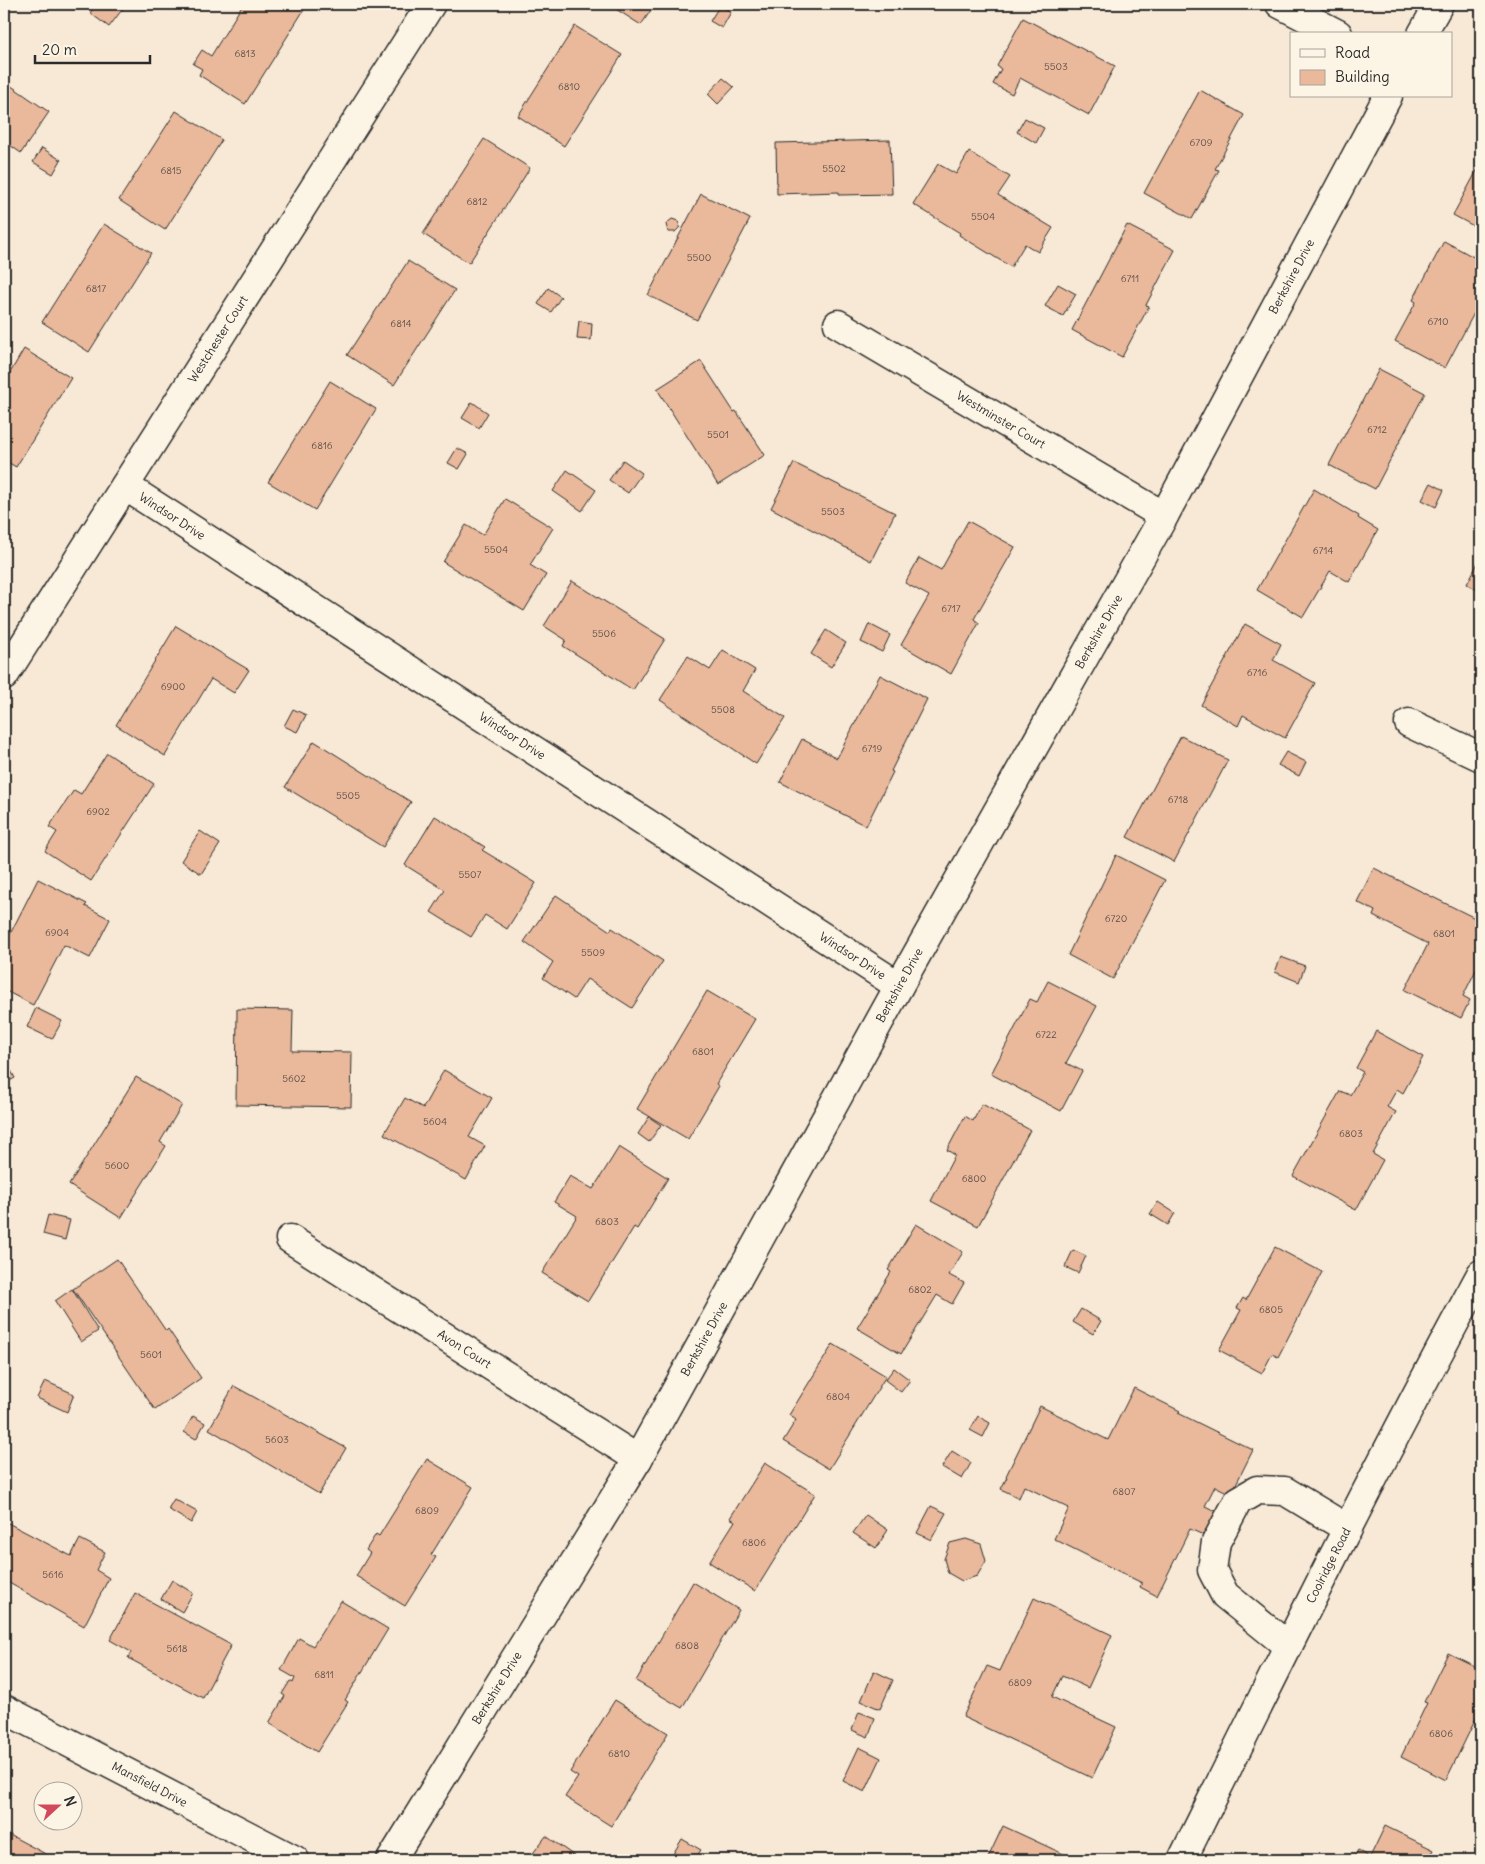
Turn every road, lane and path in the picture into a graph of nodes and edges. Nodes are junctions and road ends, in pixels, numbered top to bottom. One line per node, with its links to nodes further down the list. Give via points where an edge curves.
1 (431, 4): 8 (street, Westchester Court)
2 (1280, 4): 4 (street)
3 (1438, 4): 5 (street)
4 (1334, 32)
5 (1423, 32)
6 (1387, 98): 9 (street, Berkshire Drive)
7 (838, 324): 9 (street, Westminster Court)
8 (125, 486): 10 (street, Westchester Court); 13 (street, Windsor Drive)
9 (1164, 516): 13 (street, Berkshire Drive)
10 (4, 676)
11 (1409, 723): 12 (street)
12 (1481, 757)
13 (899, 986): 16 (street, Berkshire Drive)
14 (290, 1240): 16 (street, Avon Court)
15 (1481, 1274): 17 (street, Coolridge Road)
16 (638, 1460): 21 (street, Berkshire Drive)
17 (1348, 1529): 18 (street, Coolridge Road); 18 (street, via 1285,1491 1257,1490 1238,1501 1216,1542 1212,1570 1225,1595)
18 (1288, 1646): 22 (street, Coolridge Road)
19 (4, 1709): 20 (street, Mansfield Drive)
20 (295, 1860)
21 (391, 1860)
22 (1182, 1860)

